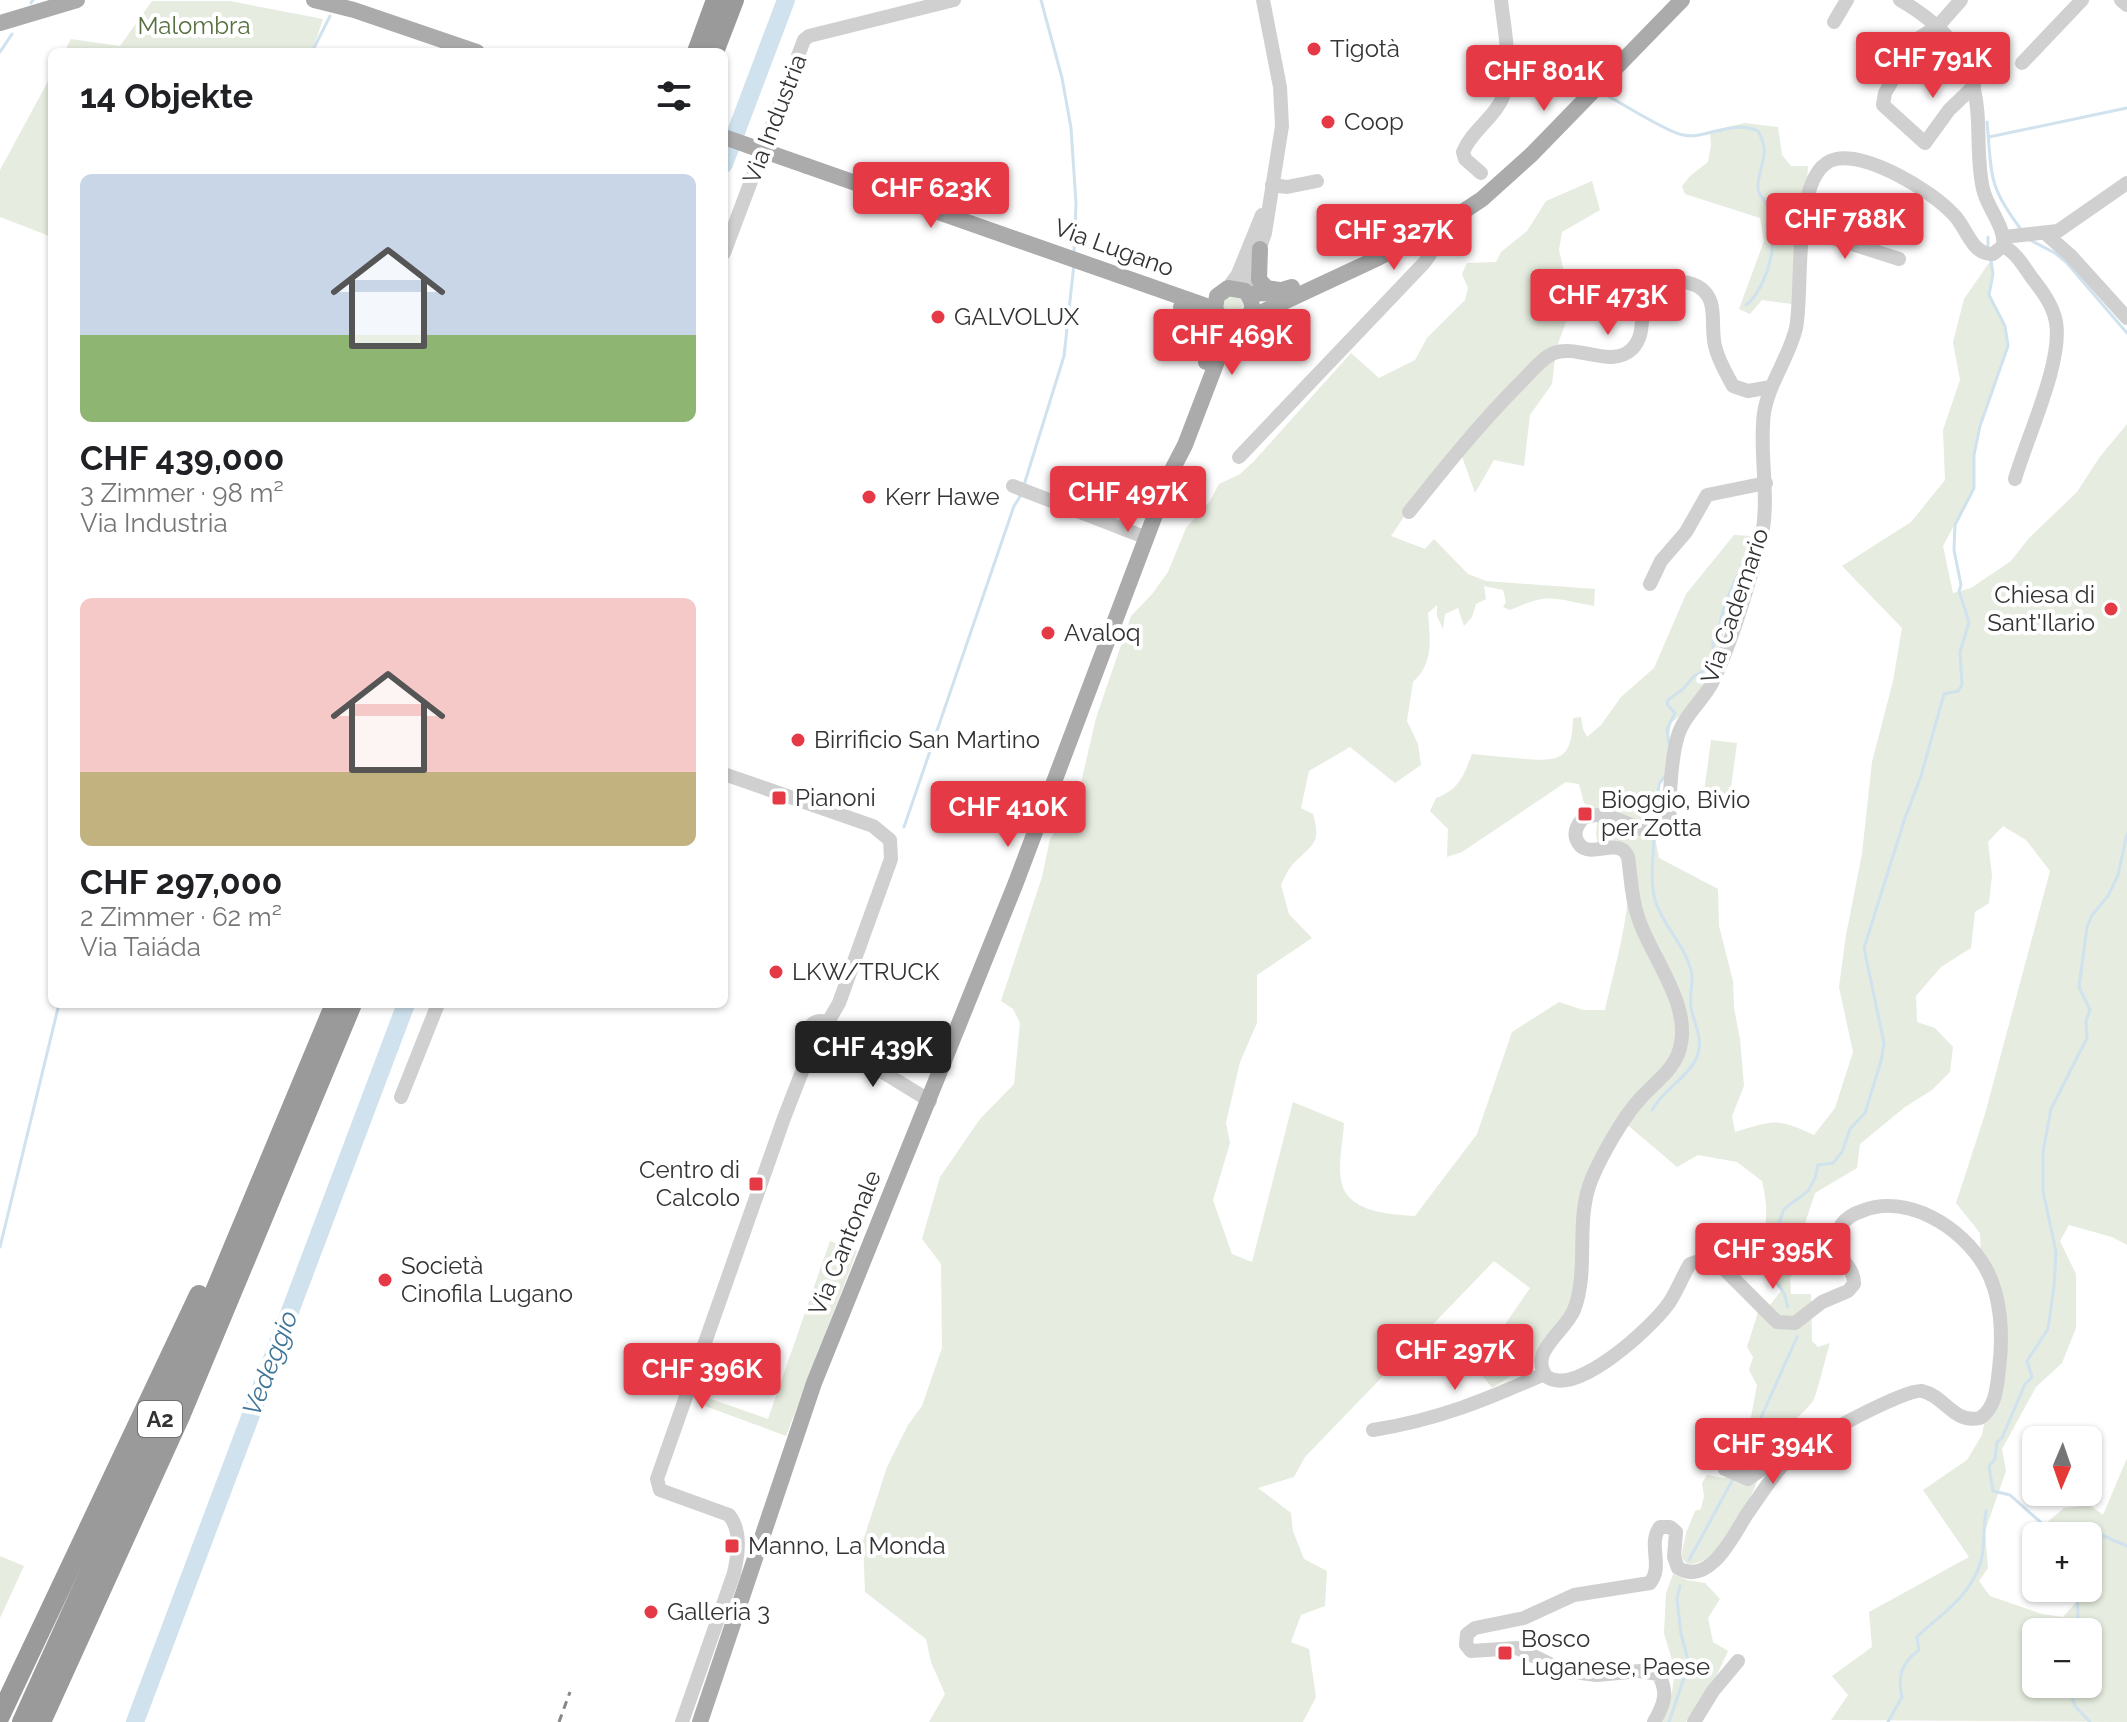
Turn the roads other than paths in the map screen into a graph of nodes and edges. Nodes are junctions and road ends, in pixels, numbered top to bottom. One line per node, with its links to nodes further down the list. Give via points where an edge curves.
1 (77, 0): 16 (main road)
2 (314, 0): 18 (main road)
3 (716, 0): 19 (highway)
4 (734, 0): 20 (highway)
5 (954, 0): 32 (street, Via Industria, via 804,40)
6 (1263, 0): 27 (street, via 1282,112)
7 (1501, 0): 24 (street, via 1506,90 1463,152)
8 (1682, 0): 29 (main road, via 1502,182)
9 (1847, 0): 15 (street)
10 (1900, 0): 17 (street)
11 (1961, 0): 17 (street)
12 (2082, 0): 21 (street)
13 (2121, 0): 14 (street)
14 (2127, 5)
15 (1834, 22)
16 (0, 23)
17 (1938, 26): 22 (street, via 1961,53); 22 (street, via 1916,40 1882,102 1925,143)
18 (465, 48)
19 (698, 48)
20 (716, 48)
21 (2022, 63)
22 (1974, 86): 33 (street, via 1983,192)
23 (728, 138): 35 (main road, Via Lugano, bridge)
24 (1481, 173)
25 (1317, 181): 27 (street)
26 (2127, 183): 30 (street)
27 (1271, 191): 34 (street); 40 (street)
28 (1802, 228): 33 (street, Via Cademario, via 1808,194 1820,168 1851,159 1877,164 1939,202 1983,253 1993,254); 37 (street); 44 (street, Via Cademario, via 1795,331)
29 (1431, 230): 31 (main road); 46 (street, via 1433,248 1424,263)
30 (2046, 234): 33 (street); 41 (street)
31 (1413, 239): 36 (main road); 39 (main road)
32 (728, 242)
33 (2003, 242): 48 (street, via 2045,296 2057,334 2055,358)
34 (1260, 249): 39 (main road, via 1261,283 1271,290); 40 (street)
35 (1073, 257): 38 (main road, Via Lugano); 40 (main road, via 1192,294)
36 (1378, 258): 42 (main road); 45 (main road, via 1354,276 1242,332)
37 (1899, 259)
38 (1107, 272): 40 (main road, Via Lugano); 43 (main road, via 1196,315 1207,330)
39 (1288, 289): 40 (main road)
40 (1229, 299): 42 (main road, via 1228,323); 42 (main road, via 1252,305); 43 (main road)
41 (2127, 318)
42 (1243, 322): 45 (main road, via 1228,334)
43 (1207, 357): 47 (main road)
44 (1771, 387): 49 (street, Via Cademario, via 1763,423); 51 (street, via 1748,391 1733,386 1716,351 1712,306 1699,287 1677,282 1650,286 1642,298 1644,317 1631,350 1594,356 1553,353 1504,399)
45 (1199, 408): 47 (main road)
46 (1239, 457)
47 (1172, 470): 52 (main road, Via Cantonale)
48 (2015, 479)
49 (1766, 483): 53 (street, via 1707,495); 64 (street, Via Cademario, via 1761,541 1725,651 1710,686 1677,736 1666,828 1654,833 1593,815 1582,819 1576,830 1585,848 1617,848 1627,854 1638,918 1665,972 1682,1037 1675,1060 1633,1108 1594,1175 1582,1213 1575,1306 1541,1357)
50 (1013, 486): 52 (street)
51 (1409, 512)
52 (1147, 538): 62 (main road, Via Cantonale)
53 (1650, 584)
54 (728, 775): 58 (street, via 879,828 890,840 891,859)
55 (333, 1008): 63 (highway, A2)
56 (350, 1008): 65 (highway, A2)
57 (436, 1008): 61 (street)
58 (828, 1022): 59 (street); 60 (street, via 814,1022 808,1028)
59 (834, 1042): 60 (street, via 826,1048); 62 (street)
60 (812, 1046): 74 (street, via 657,1479 660,1490 729,1515 737,1539 734,1573)
61 (401, 1097)
62 (930, 1101): 75 (main road, Via Cantonale, via 814,1383)
63 (290, 1113): 70 (highway, A2, via 258,1170); 72 (highway, A2, via 159,1422)
64 (1544, 1374): 66 (street, via 1464,1409); 68 (street, via 1563,1381 1605,1362 1653,1322 1690,1264 1698,1260 1716,1261 1777,1322 1795,1323 1853,1286 1853,1273 1835,1243 1850,1216 1890,1204 1934,1219 1981,1260 1996,1294 2001,1353 1991,1408 1980,1418 1967,1419 1927,1393 1909,1392)
65 (181, 1414): 71 (highway, A2, via 171,1454); 73 (highway, A2)
66 (1373, 1430)
67 (1731, 1434): 68 (street, via 1724,1464 1729,1472 1748,1479 1763,1469 1787,1434)
68 (1804, 1446): 76 (street, via 1783,1466 1723,1554 1703,1568 1678,1568 1676,1532 1660,1527 1650,1583 1574,1595 1524,1618 1467,1634 1466,1645 1475,1652 1517,1648 1581,1673 1658,1674 1665,1693)
69 (1738, 1661): 77 (street)
70 (1, 1712)
71 (56, 1718)
72 (22, 1722)
73 (41, 1722)
74 (682, 1722)
75 (700, 1722)
76 (1654, 1722)
77 (1694, 1722)

